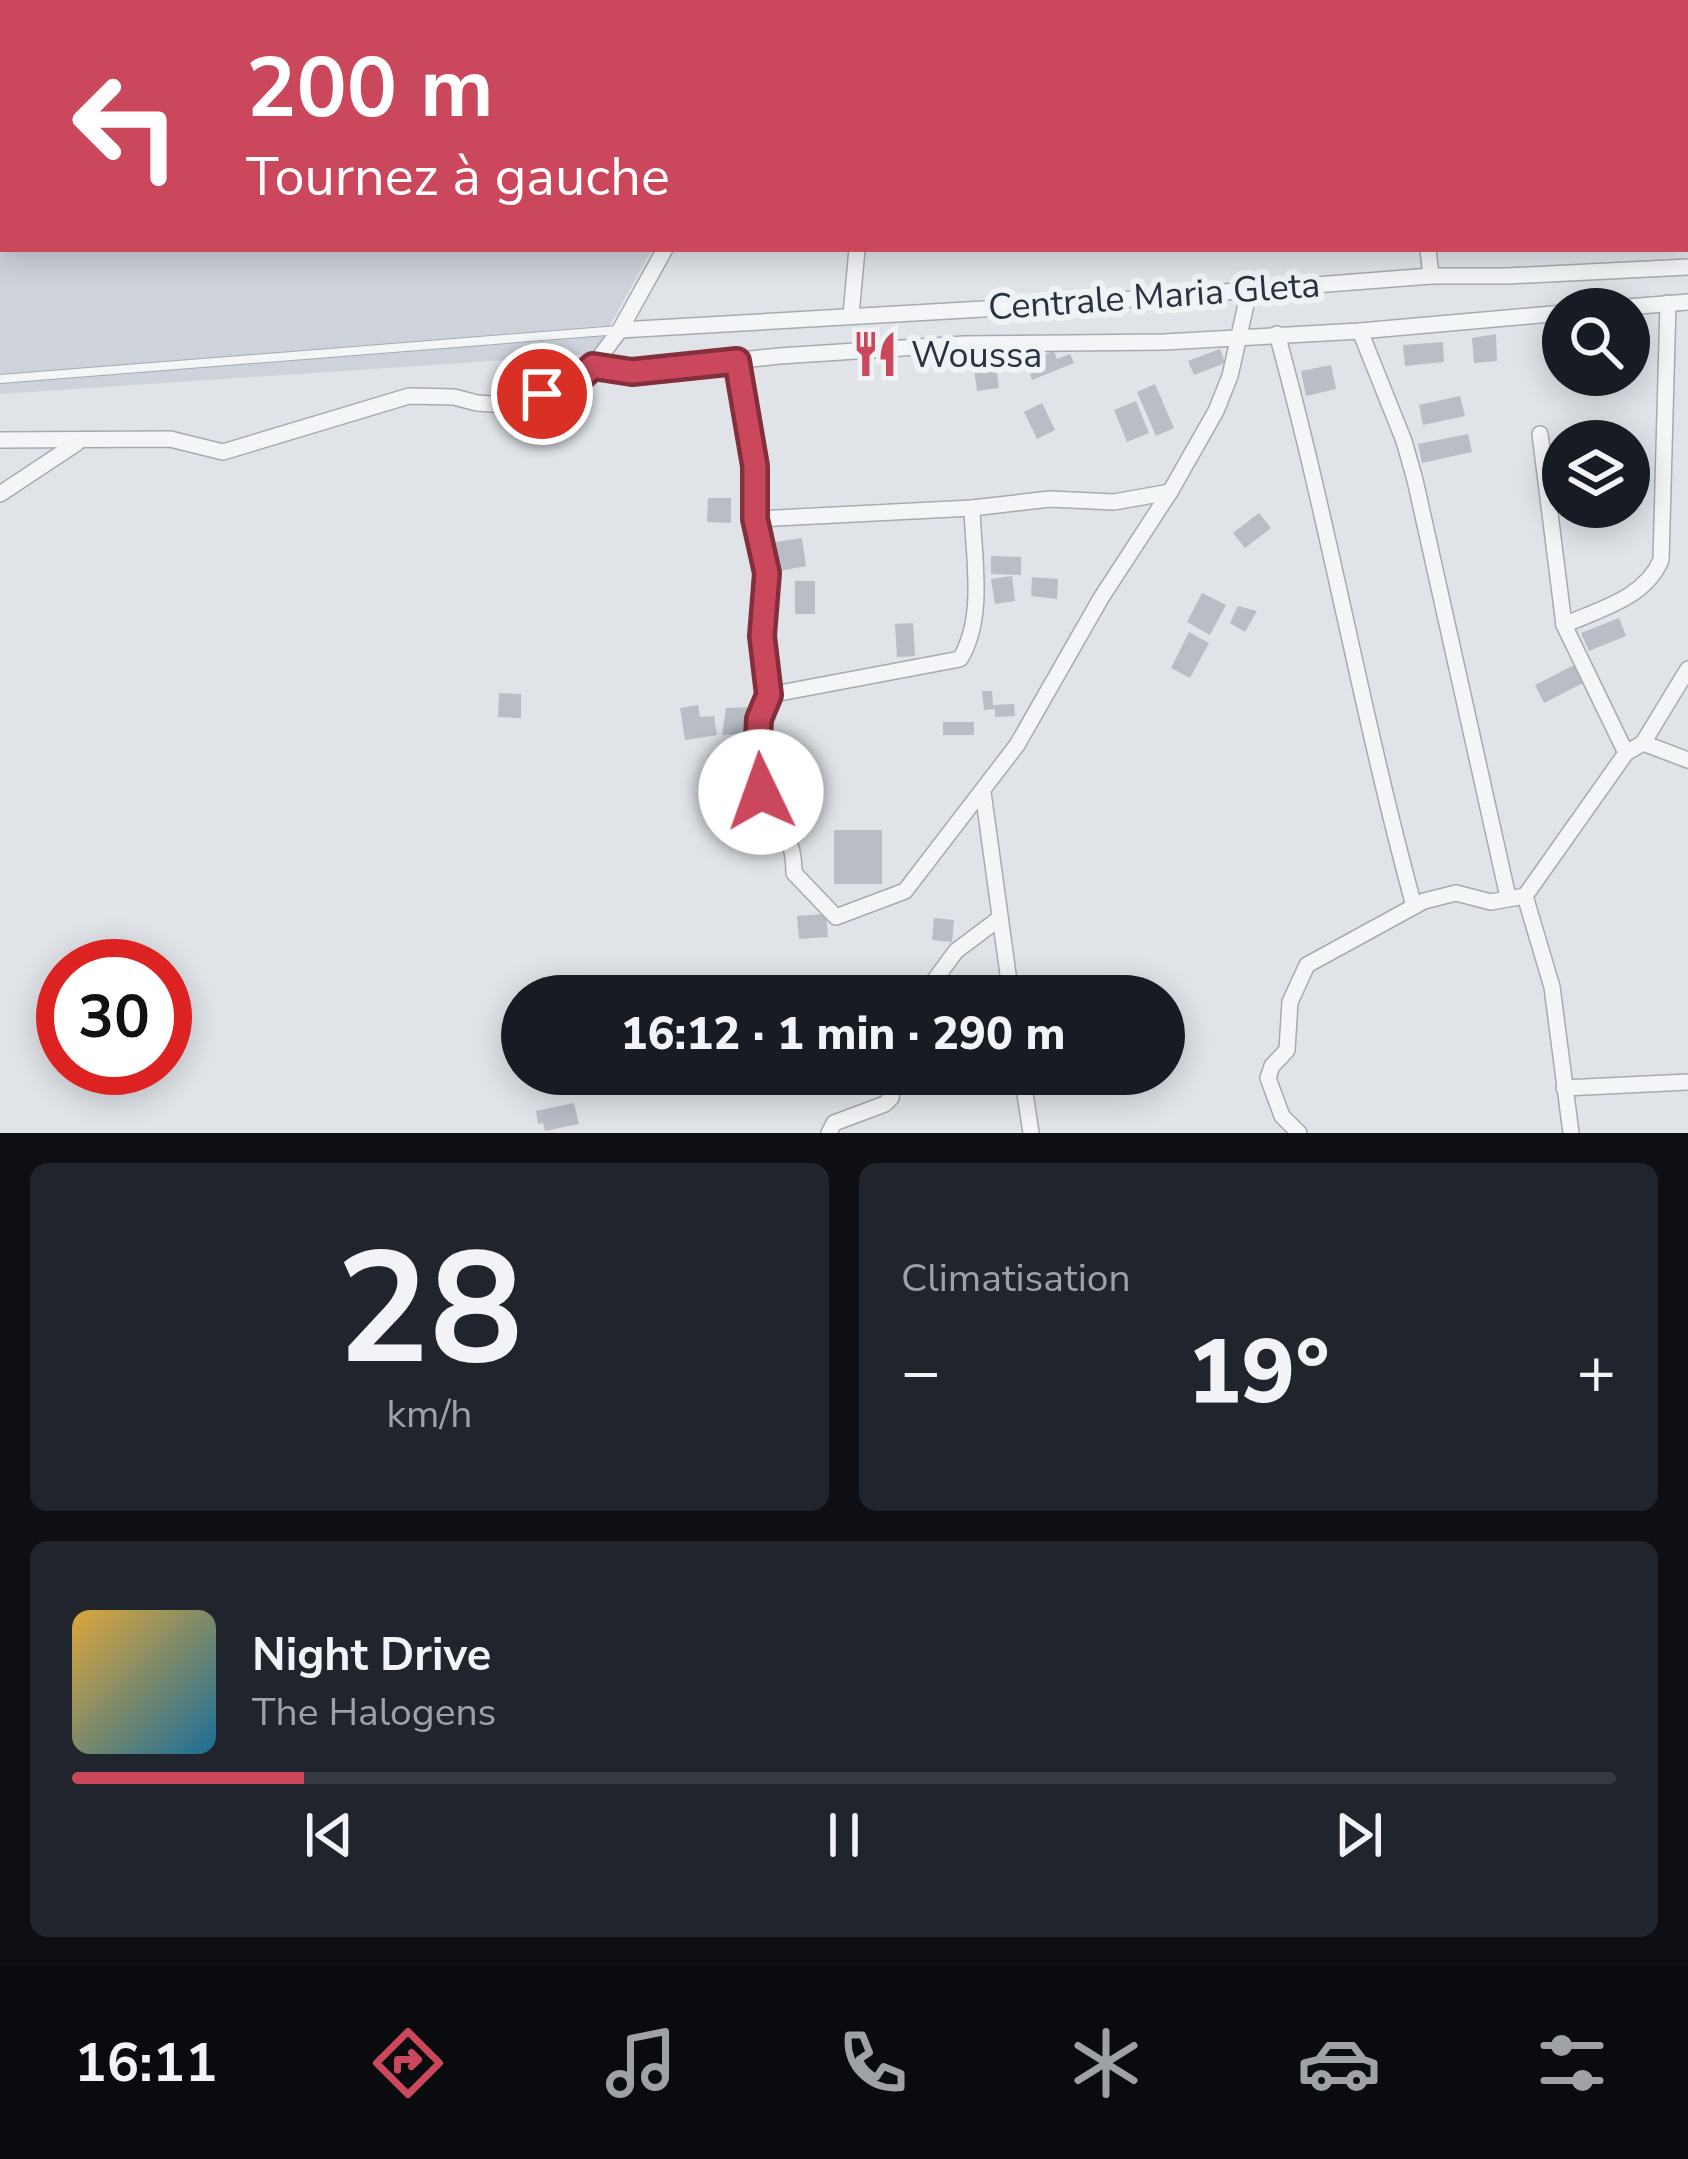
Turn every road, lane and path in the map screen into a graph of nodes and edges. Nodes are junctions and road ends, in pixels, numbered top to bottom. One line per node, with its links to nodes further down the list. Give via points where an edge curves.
1 (662, 252): 12 (street)
2 (857, 252): 10 (street)
3 (1428, 252): 5 (street)
4 (1688, 266): 5 (street, Centrale Maria Gleta)
5 (1431, 275): 6 (street, Centrale Maria Gleta)
6 (1249, 291): 10 (street, Centrale Maria Gleta); 15 (street)
7 (1688, 302): 8 (street)
8 (1668, 303): 9 (street); 26 (street, via 1661,560 1653,579 1631,595)
9 (1650, 305)
10 (851, 315): 12 (street, Centrale Maria Gleta)
11 (1542, 315): 13 (street)
12 (620, 330): 17 (street); 18 (lane)
13 (1360, 331): 14 (street); 33 (street, via 1415,480)
14 (1277, 334): 15 (street); 34 (street)
15 (1240, 335): 16 (street); 22 (street, via 1216,411)
16 (737, 361): 17 (street, via 632,372); 25 (street)
17 (593, 366): 21 (street, via 562,387 507,405 409,396 231,452 170,440)
18 (0, 379)
19 (1540, 434): 26 (street)
20 (0, 440): 21 (street)
21 (79, 442): 23 (street)
22 (1170, 492): 24 (street); 32 (street)
23 (0, 494)
24 (972, 508): 25 (street); 28 (street, via 974,612 960,659)
25 (755, 519): 28 (street, via 767,573 762,636)
26 (1564, 626): 30 (street)
27 (1688, 669): 29 (street)
28 (769, 695): 32 (street, via 759,719 761,792 792,845 794,873 836,917 905,891)
29 (1643, 743): 30 (street); 31 (street)
30 (1626, 753): 33 (street)
31 (1688, 760)
32 (983, 792): 35 (street)
33 (1516, 896): 34 (street, via 1491,902 1456,893); 39 (street, via 1552,987)
34 (1414, 906): 44 (street, via 1300,974 1287,1050 1268,1078 1282,1116)
35 (1000, 918): 36 (street); 37 (street)
36 (938, 975)
37 (1008, 975)
38 (1688, 1082): 39 (street)
39 (1564, 1088): 45 (street)
40 (892, 1095): 42 (street, via 834,1123)
41 (1025, 1095): 43 (street)
42 (830, 1133)
43 (1031, 1133)
44 (1299, 1133)
45 (1571, 1133)

